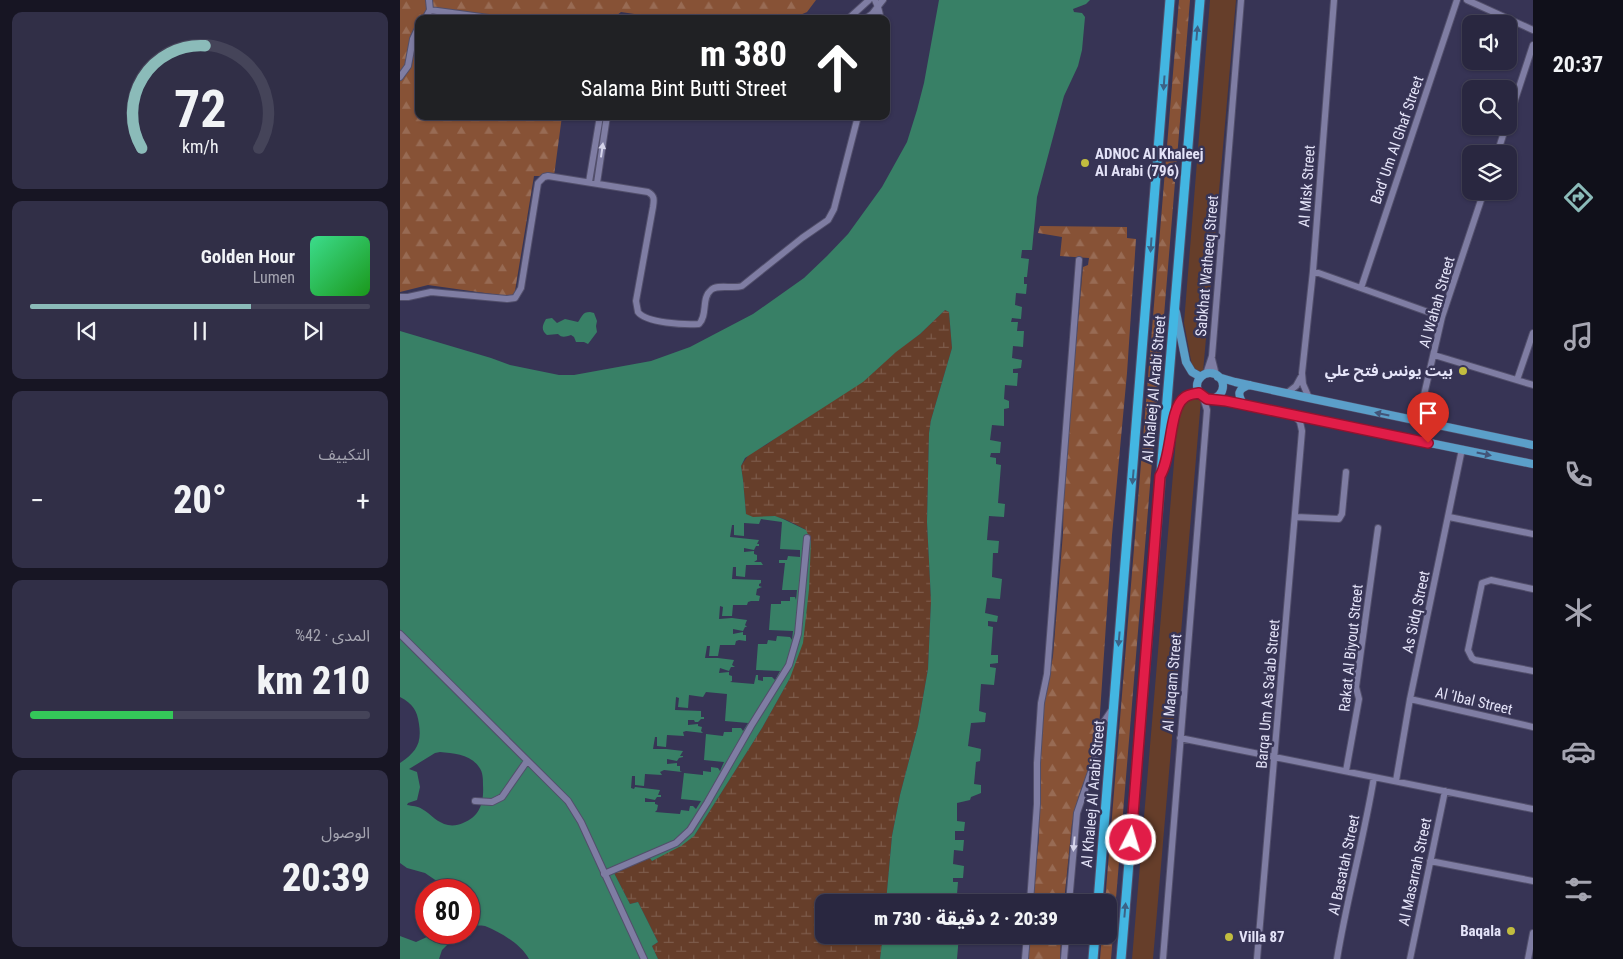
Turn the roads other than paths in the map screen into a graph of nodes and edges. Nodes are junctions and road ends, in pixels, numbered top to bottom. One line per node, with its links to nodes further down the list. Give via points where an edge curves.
1 (429, 0): 11 (street)
2 (869, 0): 14 (street)
3 (883, 0): 10 (street)
4 (1170, 0): 67 (highway, Al Khaleej Al Arabi Street, one-way to 67)
5 (1200, 0): 32 (highway, Al Khaleej Al Arabi Street, one-way to 5)
6 (1241, 0): 35 (street, Sabkhat Watheeq Street)
7 (1334, 0): 29 (street, Al Misk Street)
8 (1457, 0): 30 (street, Bad' Um Al Ghaf Street)
9 (1467, 0): 17 (street)
10 (876, 3): 15 (street); 16 (street)
11 (430, 10): 12 (street); 13 (street)
12 (427, 15)
13 (467, 15)
14 (852, 15)
15 (868, 15)
16 (880, 15)
17 (1533, 30)
18 (415, 35): 20 (street, via 408,66)
19 (1533, 45): 21 (street)
20 (400, 77)
21 (1517, 94)
22 (599, 120): 25 (street)
23 (606, 120): 26 (street, one-way to 23)
24 (857, 120): 26 (street, via 834,209 828,220 742,286 712,289 707,295 704,316 699,324 646,319 638,312 636,301 654,198 648,192)
25 (589, 182): 26 (street); 31 (street, via 548,176 539,181 521,288 514,298 431,292)
26 (597, 183)
27 (1481, 200): 33 (street, Al Wahah Street)
28 (1078, 260): 81 (street, via 1048,674 1041,703)
29 (1313, 271): 30 (street); 37 (street, Al Misk Street)
30 (1361, 288): 33 (street)
31 (400, 297)
32 (1175, 308): 38 (main road, via 1186,362 1192,372); 57 (highway, Al Khaleej Al Arabi Street)
33 (1442, 317): 36 (street, Al Wahah Street)
34 (1533, 333): 40 (street)
35 (1212, 356): 38 (street, Sabkhat Watheeq Street); 39 (street, Sabkhat Watheeq Street)
36 (1434, 356): 40 (street); 51 (street, Al Wahah Street)
37 (1302, 373): 43 (street, via 1298,384); 45 (street, Al Misk Street, via 1304,389)
38 (1204, 375): 39 (main road); 44 (main road, via 1198,382)
39 (1217, 376): 41 (main road); 46 (main road, via 1222,382 1222,389)
40 (1517, 380): 42 (street)
41 (1250, 385): 43 (main road); 47 (main road, via 1239,391)
42 (1533, 385)
43 (1287, 393): 45 (main road)
44 (1201, 395): 46 (main road); 48 (street, Al Maqam Street); 57 (main road, via 1185,397 1179,404 1166,464)
45 (1310, 398): 51 (main road, one-way to 45)
46 (1213, 399): 47 (main road); 48 (street, Al Maqam Street)
47 (1244, 404): 49 (main road)
48 (1207, 410): 69 (street, Al Maqam Street)
49 (1294, 415): 50 (main road); 52 (street)
50 (1313, 419): 52 (street); 54 (main road)
51 (1418, 421): 53 (main road)
52 (1302, 431): 58 (street, Barqa Um As Sa'ab Street)
53 (1533, 445)
54 (1462, 449): 55 (main road, one-way to 55); 59 (street, As Sidq Street)
55 (1533, 464)
56 (1346, 472): 58 (street, via 1339,519)
57 (1160, 476): 93 (highway, Al Khaleej Al Arabi Street, one-way to 57)
58 (1296, 517): 70 (street, Barqa Um As Sa'ab Street)
59 (1448, 517): 61 (street); 66 (street, As Sidq Street)
60 (1378, 528): 72 (street, Rakat Al Biyout Street, via 1356,686 1359,699)
61 (1533, 534)
62 (807, 538): 79 (street, via 798,634 789,666 707,803 690,830 676,844)
63 (1533, 589): 65 (street, via 1491,580 1482,583 1468,650 1475,660)
64 (400, 634): 71 (street)
65 (1533, 671)
66 (1410, 700): 68 (street, Al 'Ibal Street); 74 (street, As Sidq Street)
67 (1114, 707): 82 (street, one-way to 82, via 1103,723 1077,813); 83 (highway, Al Khaleej Al Arabi Street)
68 (1533, 727)
69 (1180, 738): 70 (street); 94 (street, Al Maqam Street)
70 (1275, 757): 72 (street); 95 (street, Barqa Um As Sa'ab Street)
71 (527, 761): 76 (street, via 502,797 492,802); 79 (street, via 568,801)
72 (1346, 771): 73 (street)
73 (1374, 777): 74 (street); 88 (street, Al Basatah Street)
74 (1396, 781): 75 (street)
75 (1445, 791): 77 (street); 78 (street, Al Masarrah Street)
76 (476, 801)
77 (1533, 809)
78 (1430, 861): 80 (street); 96 (street, Al Masarrah Street)
79 (604, 874): 89 (street)
80 (1533, 881)
81 (1031, 894)
82 (1070, 894)
83 (1099, 894)
84 (1533, 934): 97 (street)
85 (1026, 944): 90 (street)
86 (1065, 944): 91 (street)
87 (1094, 944): 92 (highway)
88 (1337, 958)
89 (644, 959)
90 (1025, 959)
91 (1064, 959)
92 (1093, 959)
93 (1121, 959)
94 (1163, 959)
95 (1257, 959)
96 (1410, 959)
97 (1528, 959)

